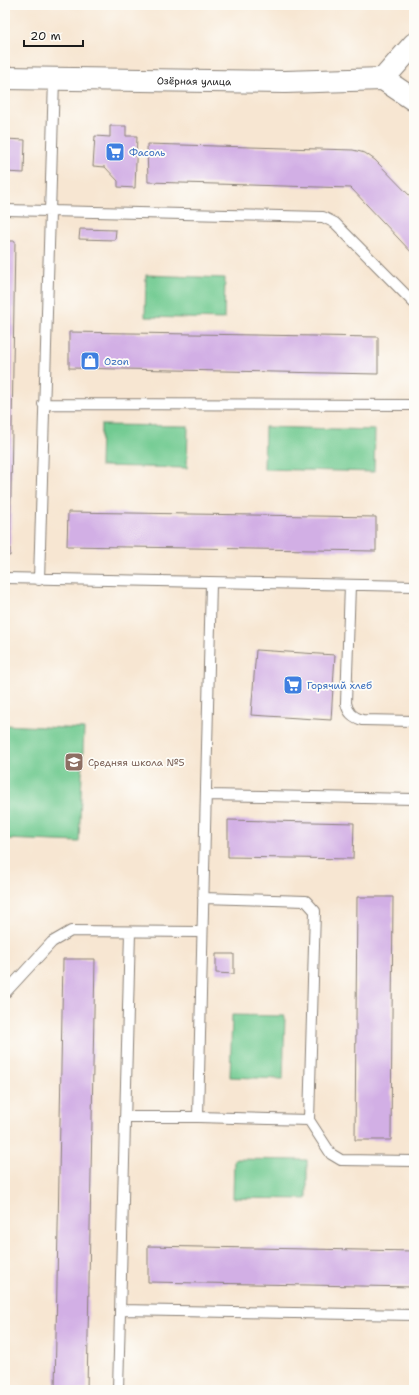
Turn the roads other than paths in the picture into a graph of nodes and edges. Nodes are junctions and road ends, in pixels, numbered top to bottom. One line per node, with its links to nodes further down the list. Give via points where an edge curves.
1 (414, 44): 4 (street)
2 (5, 78): 3 (street, Озёрная улица)
3 (54, 78): 4 (street, Озёрная улица, via 285,82); 7 (lane)
4 (383, 79): 5 (street)
5 (414, 100)
6 (5, 210): 7 (lane)
7 (50, 210): 8 (lane, via 323,218 335,223); 9 (lane)
8 (414, 303)
9 (43, 404): 10 (lane); 12 (lane)
10 (414, 405)
11 (5, 578): 12 (lane)
12 (39, 580): 13 (lane)
13 (211, 583): 14 (lane); 17 (lane)
14 (350, 585): 15 (lane); 16 (lane, via 346,703 348,711 354,718 362,720)
15 (414, 586)
16 (414, 721)
17 (206, 795): 18 (lane); 19 (lane)
18 (414, 799)
19 (203, 898): 21 (lane); 25 (lane, via 306,901 315,911)
20 (130, 932): 21 (lane); 22 (lane, via 71,931 62,935 52,942); 23 (lane)
21 (202, 932): 24 (lane)
22 (5, 993)
23 (124, 1117): 24 (lane); 27 (lane)
24 (198, 1117): 25 (lane)
25 (309, 1120): 26 (lane, via 331,1154 341,1160)
26 (414, 1161)
27 (120, 1310): 28 (lane); 29 (lane)
28 (414, 1315)
29 (118, 1390)

